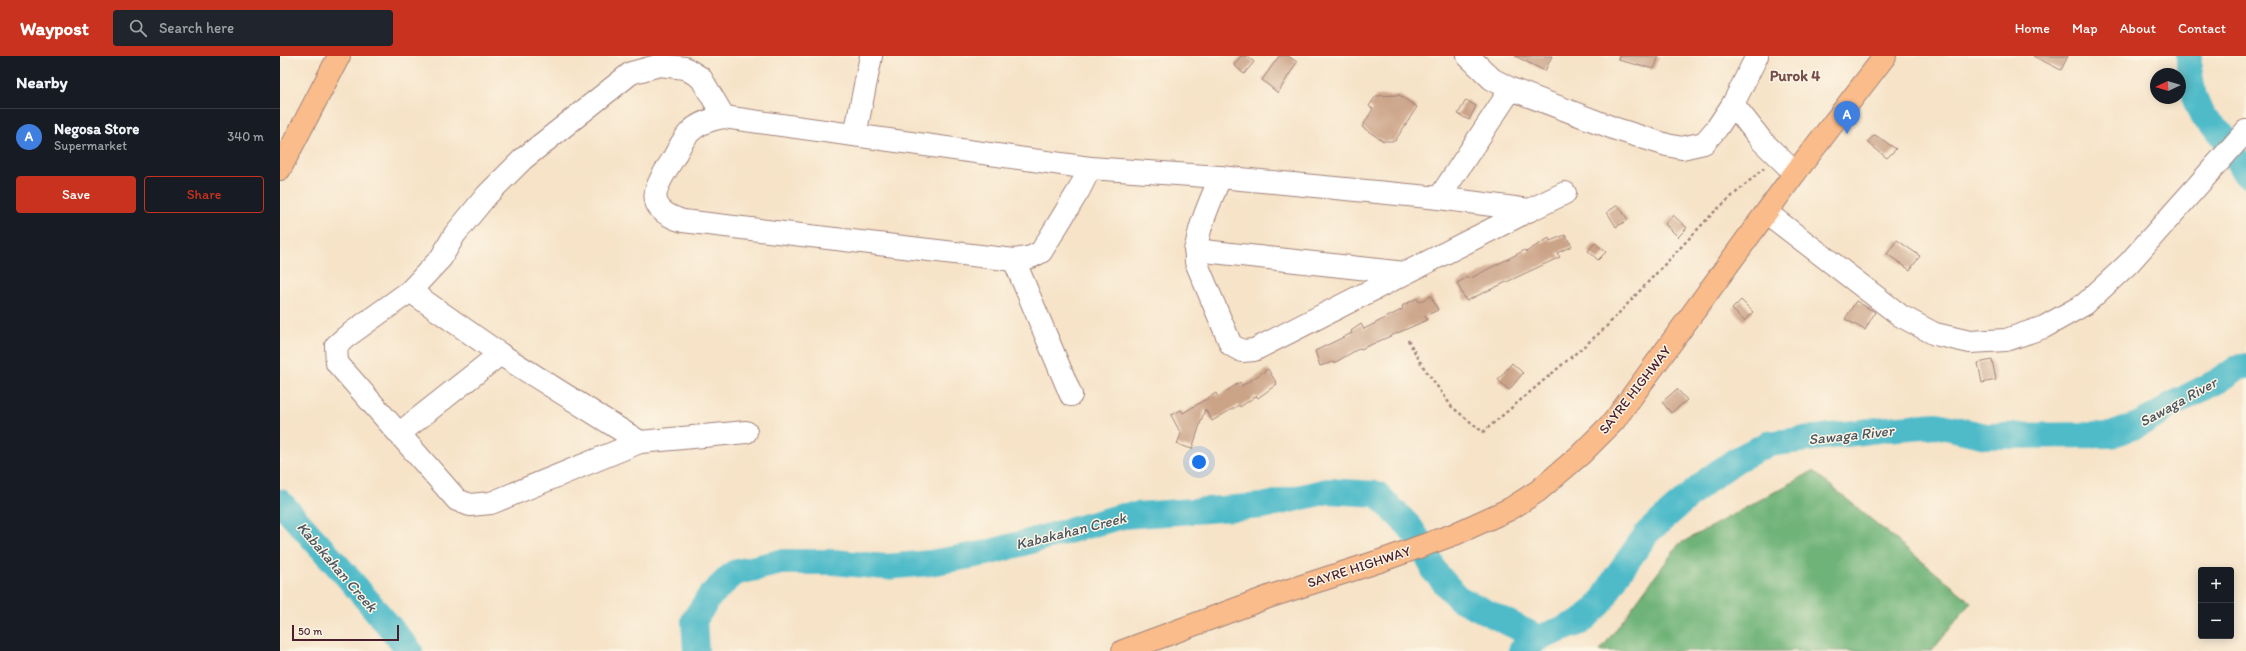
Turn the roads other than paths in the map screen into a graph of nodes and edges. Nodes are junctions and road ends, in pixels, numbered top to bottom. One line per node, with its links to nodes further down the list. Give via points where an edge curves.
1 (338, 56): 12 (main road)
2 (872, 56): 10 (street)
3 (1468, 56): 6 (street, via 1492,78)
4 (1757, 56): 7 (street)
5 (1885, 56): 13 (main road, SAYRE HIGHWAY)
6 (1511, 89): 7 (street, via 1616,129 1682,148 1704,143); 16 (street)
7 (1733, 104): 13 (street, via 1776,157)
8 (724, 117): 10 (street); 20 (street, via 707,121 691,130 657,183 654,194 658,207 667,216 683,221); 22 (street, via 701,78 685,68 660,65 631,73 523,159 487,195 456,234 441,258)
9 (2243, 134): 18 (street, via 2129,263 2085,304 2044,327 2006,340 1970,342 1935,334 1901,316)
10 (855, 135): 11 (street)
11 (1090, 168): 14 (street); 20 (street, via 1041,252)
12 (280, 169)
13 (1795, 173): 18 (main road, SAYRE HIGHWAY)
14 (1220, 177): 16 (street); 19 (street)
15 (1565, 193): 17 (street)
16 (1439, 198): 17 (street)
17 (1530, 210): 21 (street)
18 (1767, 213): 28 (main road, SAYRE HIGHWAY, via 1614,421 1538,491 1510,509 1455,534 1271,596)
19 (1195, 250): 21 (street); 21 (street, via 1196,262 1223,330 1231,345 1242,351 1254,350)
20 (1014, 260): 24 (street)
21 (1405, 274)
22 (410, 291): 23 (street); 26 (street, via 346,337 336,346 335,354 337,363)
23 (500, 354): 26 (street); 27 (street)
24 (1071, 395)
25 (746, 432): 27 (street)
26 (400, 433): 27 (street, via 457,500 479,506)
27 (640, 442)
28 (1123, 651)

